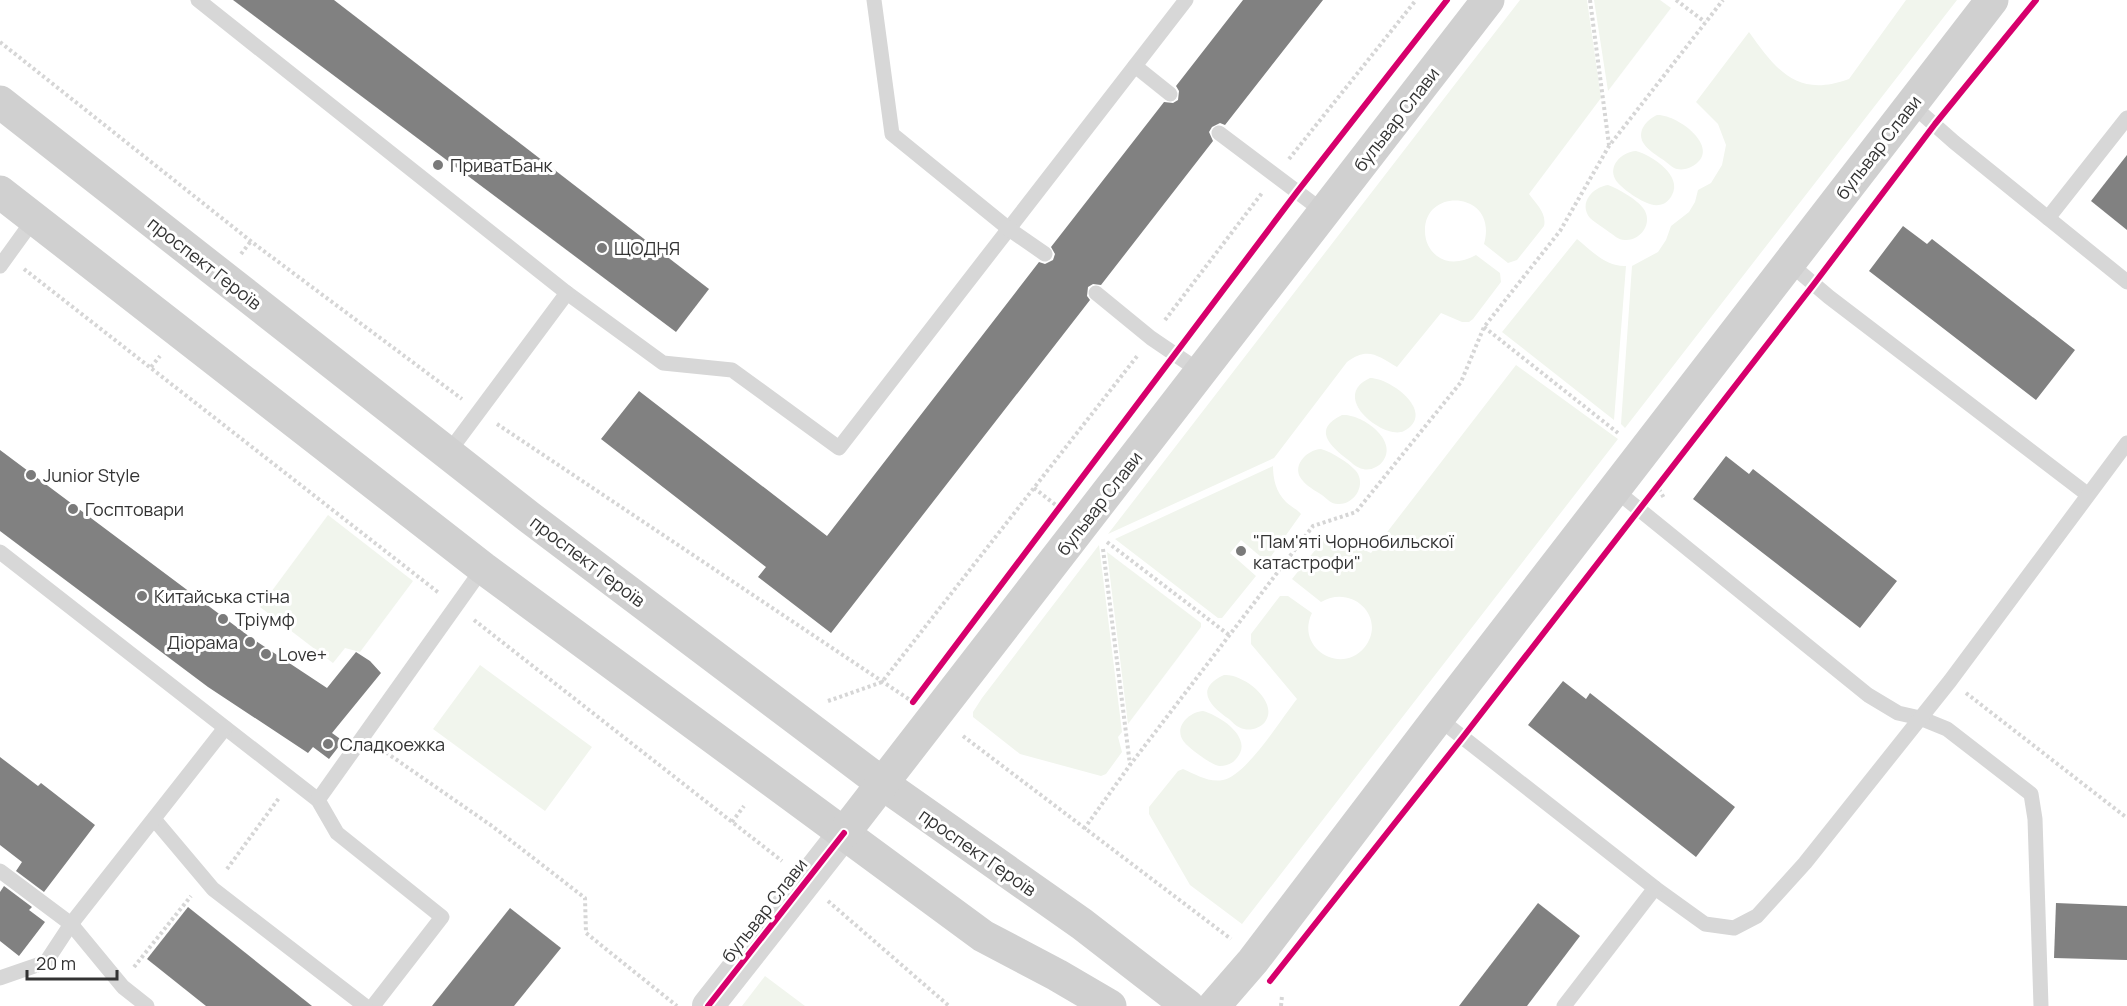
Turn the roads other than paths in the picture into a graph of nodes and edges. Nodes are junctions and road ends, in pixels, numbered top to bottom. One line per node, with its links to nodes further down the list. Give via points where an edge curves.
1 (198, 0): 21 (lane)
2 (874, 0): 16 (lane, via 892,134)
3 (1186, 0): 6 (lane)
4 (1488, 0): 13 (main road, бульвар Слави)
5 (1992, 0): 8 (main road, бульвар Слави)
6 (1135, 66): 7 (lane); 16 (lane)
7 (1170, 94)
8 (1911, 104): 14 (lane); 19 (main road, бульвар Слави)
9 (3, 111): 25 (main road, проспект Героїв)
10 (2127, 118): 14 (lane)
11 (1219, 133): 13 (lane)
12 (0, 192): 15 (main road)
13 (1324, 212): 23 (main road, бульвар Слави)
14 (2048, 218): 20 (lane)
15 (34, 219): 18 (lane); 29 (main road)
16 (1009, 229): 17 (lane); 21 (lane, via 839,448 732,370 663,363)
17 (1045, 254)
18 (4, 261)
19 (1789, 263): 26 (main road, бульвар Слави); 27 (lane)
20 (2127, 282)
21 (567, 293): 25 (lane)
22 (1095, 293): 23 (lane)
23 (1201, 372): 33 (main road, бульвар Слави)
24 (2127, 443): 27 (lane)
25 (448, 453): 33 (main road, проспект Героїв)
26 (1614, 489): 30 (main road, бульвар Слави); 31 (lane, via 1868,695 1898,713)
27 (2087, 495): 31 (lane)
28 (0, 552): 32 (lane)
29 (483, 568): 34 (lane); 36 (main road)
30 (1438, 718): 38 (lane); 47 (main road, бульвар Слави, via 1253,961)
31 (1920, 718): 38 (lane, via 1757,916 1734,928 1705,924); 49 (lane, via 1947,729 2031,794)
32 (225, 728): 34 (lane); 35 (lane)
33 (883, 784): 36 (main road, бульвар Слави); 46 (main road, проспект Героїв, via 1082,924)
34 (318, 800): 43 (lane, via 337,833 442,917)
35 (154, 819): 39 (lane); 42 (lane, via 213,889)
36 (844, 833): 44 (street, бульвар Слави); 45 (main road, via 983,936)
37 (0, 871): 39 (lane)
38 (1655, 888): 48 (lane)
39 (71, 924): 40 (lane, via 46,962); 41 (lane, via 123,987)
40 (0, 978)
41 (147, 1006)
42 (365, 1006)
43 (373, 1006)
44 (708, 1006)
45 (1110, 1006)
46 (1188, 1006)
47 (1214, 1006)
48 (1564, 1006)
49 (2041, 1006)

